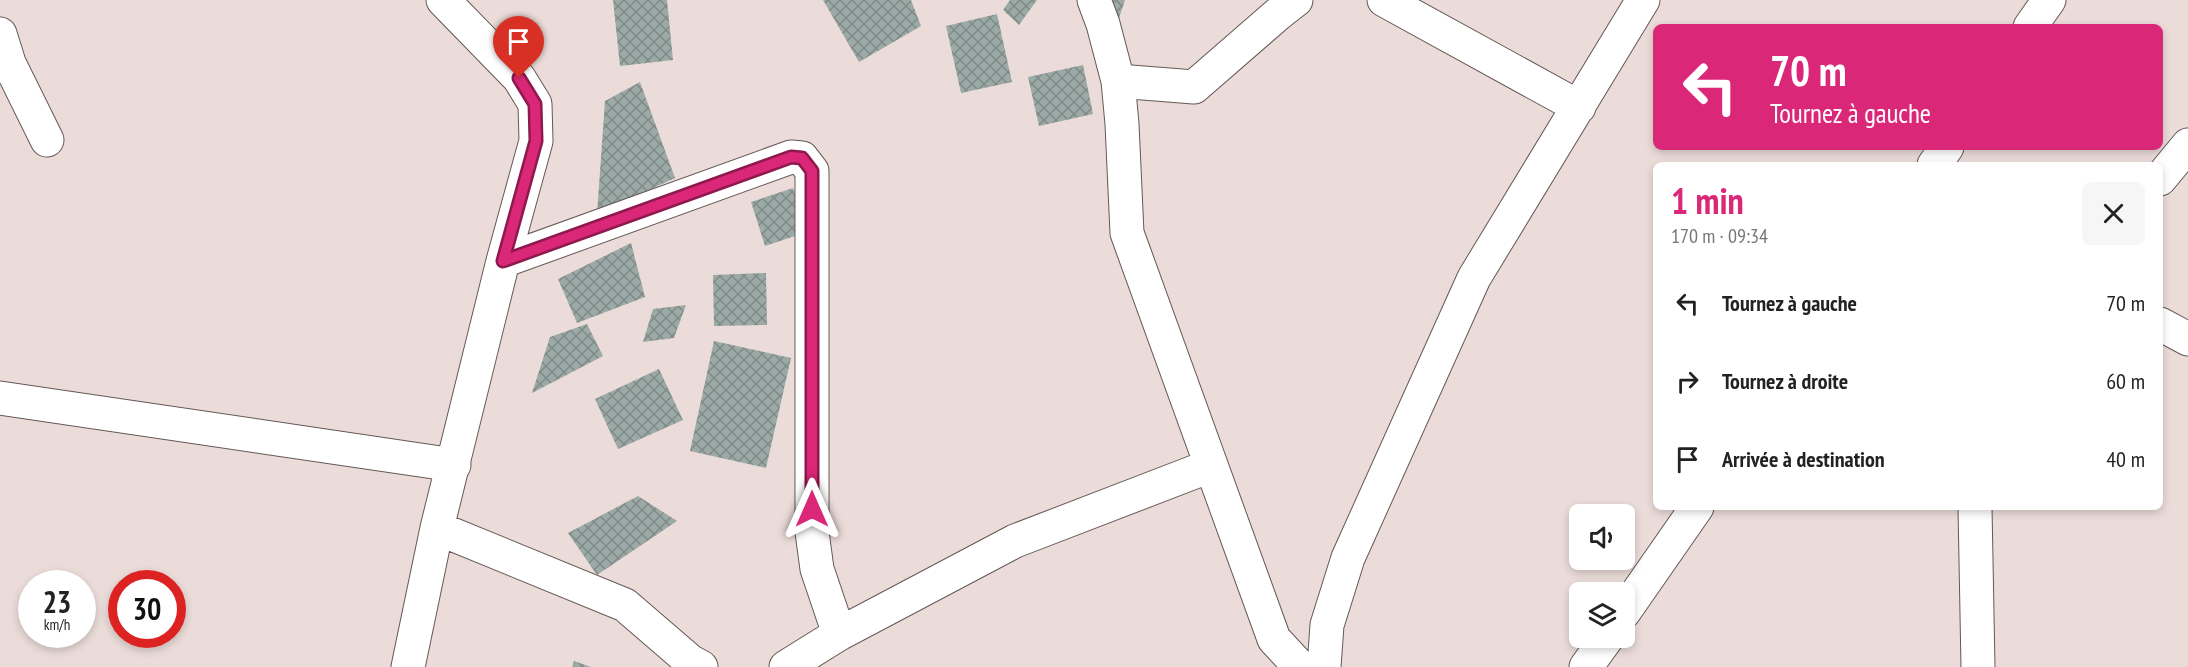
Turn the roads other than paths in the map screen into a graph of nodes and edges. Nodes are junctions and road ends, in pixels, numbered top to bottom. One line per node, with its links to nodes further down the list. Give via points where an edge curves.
1 (443, 0): 14 (street, via 519,78 535,104 536,141)
2 (1094, 0): 9 (street)
3 (1296, 0): 9 (street, via 1194,87)
4 (1384, 0): 10 (street)
5 (1643, 0): 10 (street)
6 (2049, 0): 7 (street)
7 (2032, 24)
8 (0, 34): 11 (street, via 9,63)
9 (1118, 81): 19 (street, via 1127,233)
10 (1579, 107): 30 (street, via 1474,278 1348,558 1327,625)
11 (47, 140)
12 (2188, 145): 13 (street)
13 (2163, 175)
14 (503, 261): 18 (street); 24 (street, via 791,157 802,158 812,171 812,532 817,568)
15 (2163, 326): 16 (street)
16 (2188, 339)
17 (0, 398): 18 (street)
18 (453, 465): 22 (street)
19 (1210, 466): 24 (street, via 1016,540); 29 (street, via 1274,639)
20 (1695, 510): 23 (street)
21 (1975, 510): 32 (street)
22 (437, 528): 26 (street, via 625,605); 27 (street)
23 (1635, 596)
24 (838, 634): 28 (street)
25 (1599, 648): 31 (street)
26 (693, 665)
27 (408, 667)
28 (786, 667)
29 (1300, 667)
30 (1324, 667)
31 (1586, 667)
32 (1978, 667)

